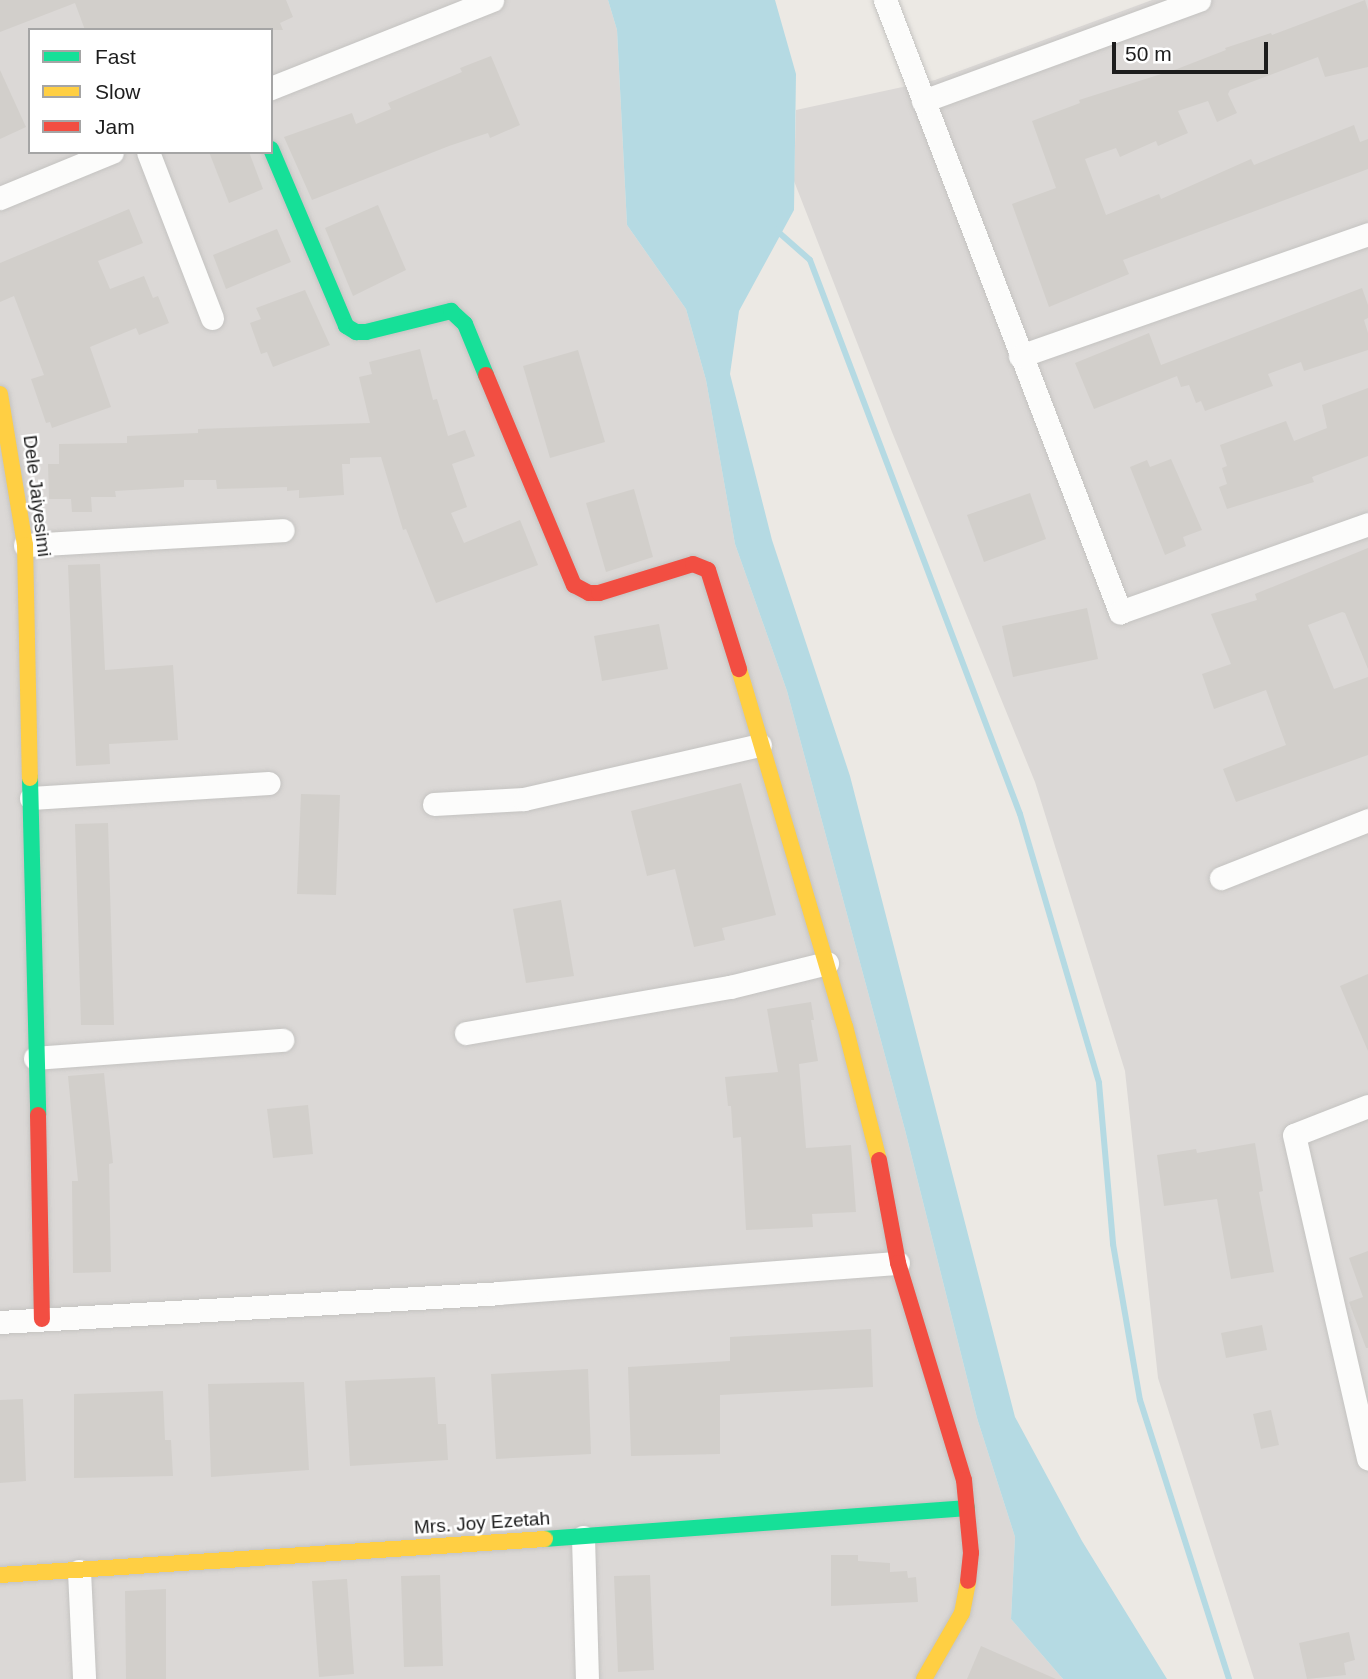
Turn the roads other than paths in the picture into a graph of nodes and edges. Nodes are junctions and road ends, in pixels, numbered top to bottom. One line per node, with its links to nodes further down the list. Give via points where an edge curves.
1 (492, 0): 4 (street)
2 (885, 0): 5 (street)
3 (1199, 0): 5 (street)
4 (273, 87)
5 (923, 102): 12 (street)
6 (107, 154): 9 (street)
7 (149, 154): 11 (street)
8 (273, 154): 17 (street, via 346,327 366,332 441,311 460,316 574,585 599,593 693,564 708,570)
9 (0, 198)
10 (1368, 234): 12 (street)
11 (212, 318)
12 (1020, 356): 14 (street, via 1119,612)
13 (0, 394): 16 (street, Dele Jaiyesimi)
14 (1368, 524)
15 (283, 530): 16 (street)
16 (25, 545): 19 (street, Dele Jaiyesimi)
17 (760, 745): 20 (street, via 524,799); 23 (street)
18 (269, 783): 19 (street)
19 (31, 798): 26 (street, Dele Jaiyesimi)
20 (434, 804)
21 (1368, 820): 22 (street)
22 (1221, 878)
23 (827, 963): 24 (street, via 730,987); 28 (street, via 877,1148)
24 (466, 1033)
25 (282, 1040): 26 (street)
26 (35, 1058): 29 (street, Dele Jaiyesimi)
27 (1368, 1106): 31 (street, via 1294,1135)
28 (898, 1263): 29 (street, via 498,1293); 33 (street, via 964,1480)
29 (42, 1319): 30 (street)
30 (0, 1322)
31 (1362, 1403): 32 (street)
32 (1368, 1459)
33 (967, 1508): 34 (street, Mrs. Joy Ezetah); 39 (street, via 971,1553 962,1613)
34 (583, 1537): 35 (street, Mrs. Joy Ezetah); 38 (street)
35 (79, 1572): 36 (street, Mrs. Joy Ezetah); 37 (street)
36 (0, 1575)
37 (84, 1679)
38 (587, 1679)
39 (924, 1679)

